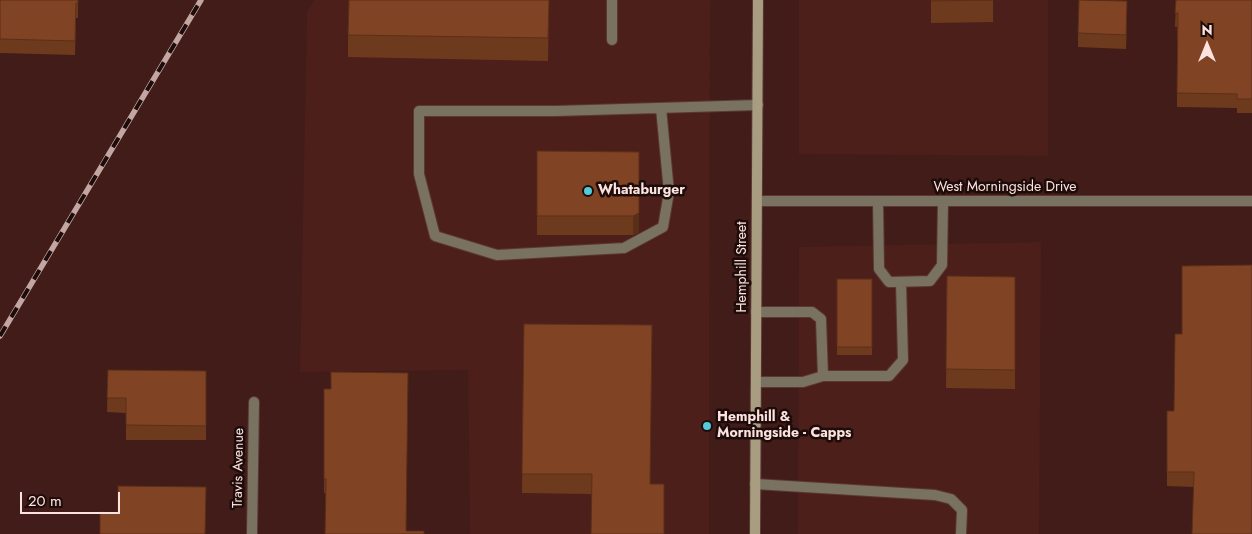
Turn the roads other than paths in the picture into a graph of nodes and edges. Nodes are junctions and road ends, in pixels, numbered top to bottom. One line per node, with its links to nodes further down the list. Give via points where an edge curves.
1 (612, 0): 3 (street)
2 (758, 0): 4 (main road, Hemphill Street)
3 (612, 40)
4 (758, 105): 5 (street); 6 (main road, Hemphill Street)
5 (661, 108): 5 (street, via 419,111 420,174 435,236 497,255 624,248 663,227 669,192)
6 (757, 201): 7 (street, West Morningside Drive); 11 (main road, Hemphill Street)
7 (878, 201): 8 (street, West Morningside Drive); 10 (street, via 879,269 889,282)
8 (943, 201): 9 (street, West Morningside Drive); 10 (street, via 942,265 930,281)
9 (1252, 201)
10 (901, 282): 12 (street, via 903,360 889,376)
11 (756, 312): 12 (street, via 812,312 821,319); 13 (main road, Hemphill Street)
12 (823, 376): 13 (street, via 803,382)
13 (756, 382): 15 (main road, Hemphill Street)
14 (254, 402): 16 (street, Travis Avenue)
15 (755, 484): 17 (main road, Hemphill Street); 18 (street, via 935,495 950,499 962,510)
16 (252, 534)
17 (755, 534)
18 (961, 534)

